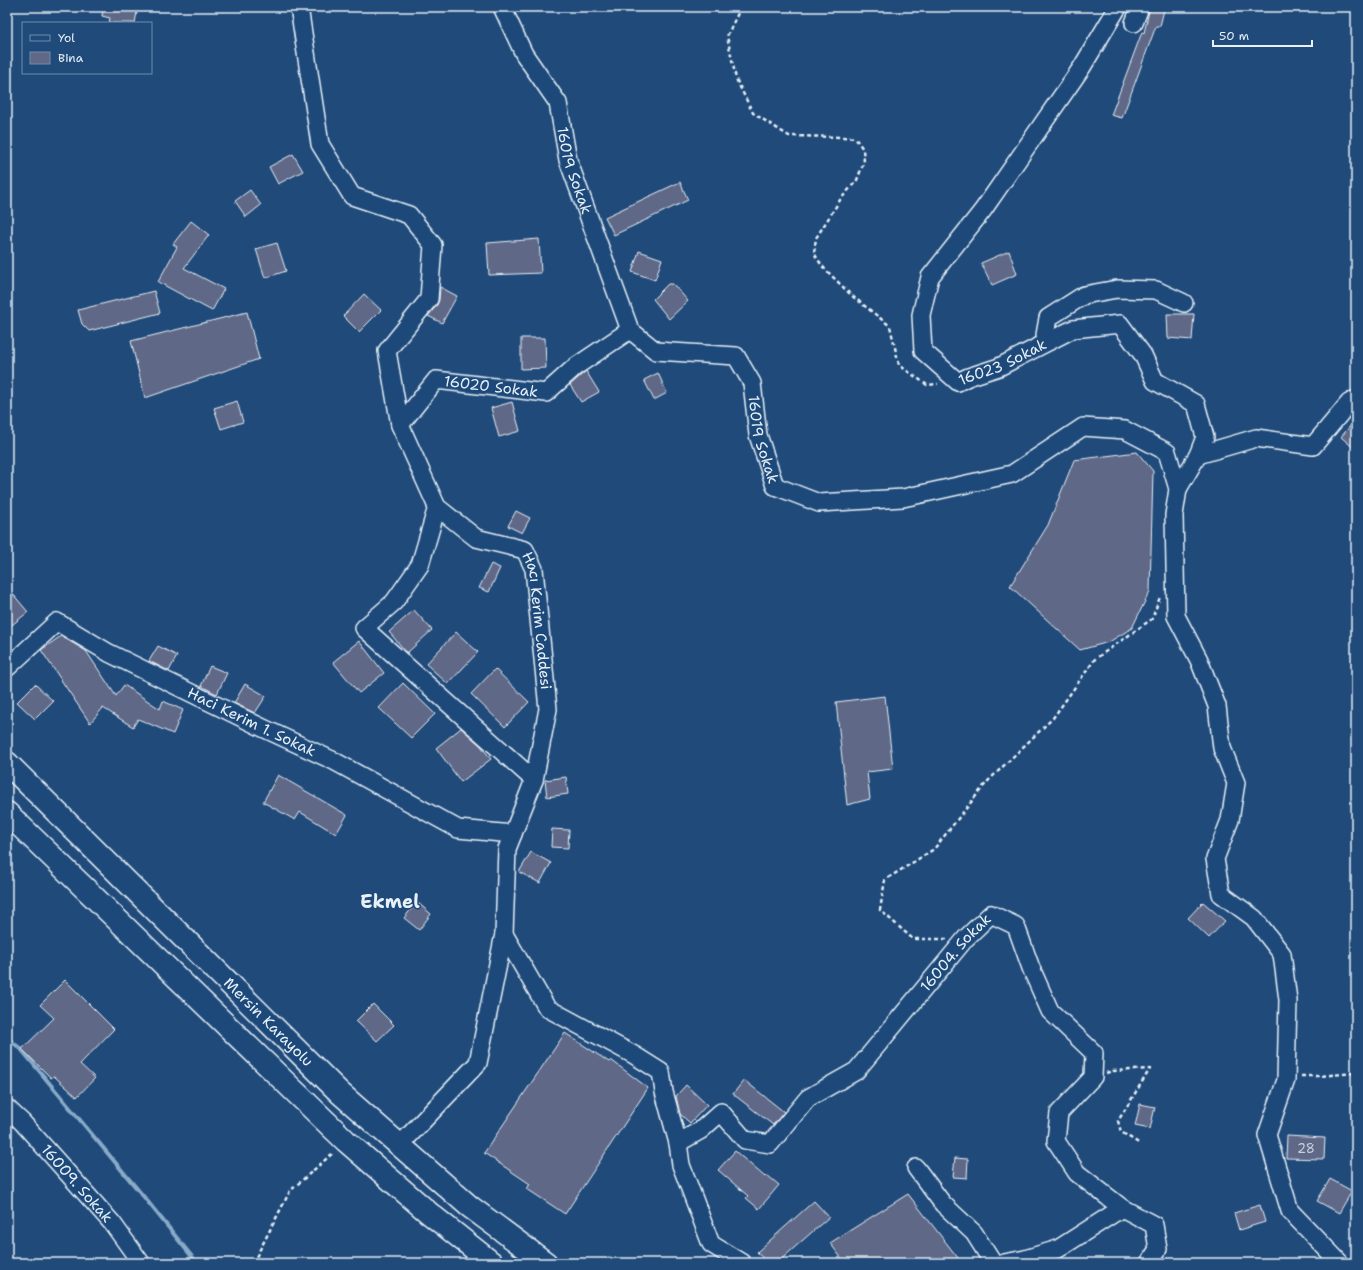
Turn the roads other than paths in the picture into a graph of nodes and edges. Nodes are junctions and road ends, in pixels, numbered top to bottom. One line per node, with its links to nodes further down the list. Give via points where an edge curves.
1 (299, 7): 10 (street, Hacı Kerim Caddesi, via 320,144 352,196 409,215 433,245 429,299 387,351)
2 (502, 7): 7 (street, 16019 Sokak, via 524,54 558,102 568,160)
3 (1118, 7): 8 (street, 16023 Sokak, via 1082,67 983,210 930,277 921,316 923,351 958,382 999,367)
4 (1140, 7): 5 (street)
5 (1134, 23)
6 (1184, 303): 8 (street, via 1156,290 1117,289 1084,295 1048,318 1045,335)
7 (630, 330): 10 (street, 16020 Sokak, via 575,367 546,393 436,380); 12 (street, 16019 Sokak, via 656,352 736,356 752,383 758,435 775,486 819,503 903,498 1012,474 1083,427 1125,430 1167,452)
8 (1049, 341): 11 (street, 16023 Sokak, via 1073,329 1120,324 1143,355 1155,381 1196,404 1205,437)
9 (1356, 399): 11 (street, via 1349,403 1313,446 1256,438)
10 (400, 425): 13 (street, Hacı Kerim Caddesi)
11 (1198, 455): 12 (street, 16023 Sokak)
12 (1178, 489): 32 (street, via 1174,515 1176,616 1199,660 1217,706 1222,748 1236,783 1230,820 1215,859 1221,894 1254,918 1282,954 1288,1000 1286,1080 1267,1135 1290,1211)
13 (437, 507): 16 (street, Hacı Kerim Caddesi, via 476,538 525,550 534,569 548,708); 16 (street, via 420,565 394,602 364,628)
14 (7, 668): 18 (street, Haci Kerim 1. Sokak, via 57,622 110,653 334,761 458,829)
15 (7, 763): 22 (highway, Mersin Karayolu, via 340,1093)
16 (534, 780): 18 (street, Hacı Kerim Caddesi)
17 (11, 823): 26 (highway, Mersin Karayolu, via 346,1141 429,1213)
18 (513, 834): 19 (street, Hacı Kerim Caddesi, via 507,849)
19 (504, 934): 21 (street, via 547,1008 661,1072); 22 (street, Hacı Kerim Caddesi, via 478,1063)
20 (7, 1108): 25 (street, 16009. Sokak, via 113,1224)
21 (678, 1143): 24 (street, 16004. Sokak, via 701,1130 721,1112 745,1140 770,1144 808,1098 856,1071 966,938 991,914 1016,926 1050,1011 1094,1053 1093,1077 1059,1113 1056,1141 1077,1173); 28 (street, via 681,1165 710,1244)
22 (400, 1145): 27 (highway, Mersin Karayolu, via 469,1206)
23 (916, 1168): 29 (street, via 943,1204 974,1233)
24 (1122, 1208): 30 (street, via 1058,1248); 31 (street, via 1154,1225 1158,1249)
25 (141, 1263)
26 (492, 1263)
27 (546, 1263)
28 (742, 1263)
29 (993, 1263)
30 (1004, 1263)
31 (1149, 1263)
32 (1340, 1263)

